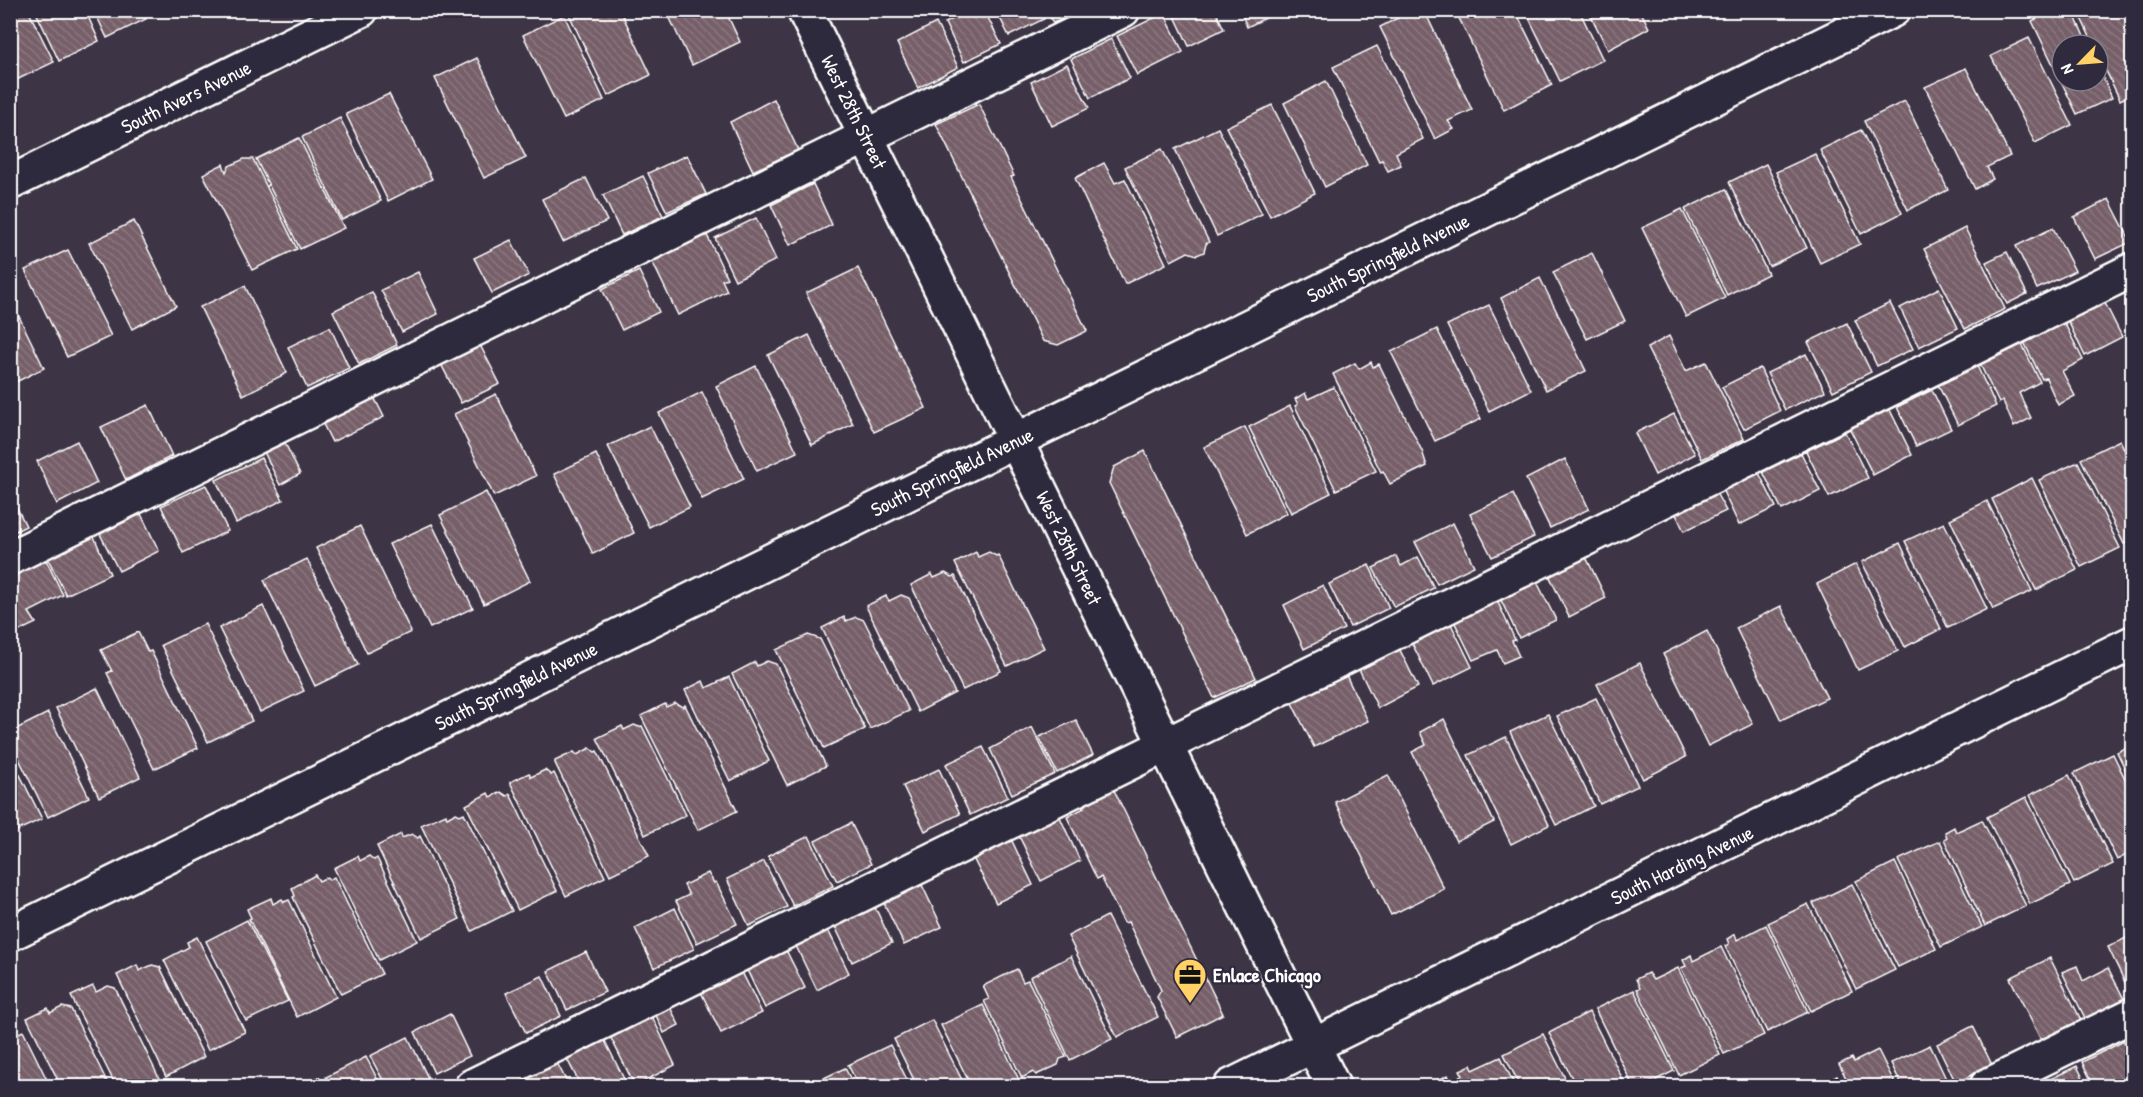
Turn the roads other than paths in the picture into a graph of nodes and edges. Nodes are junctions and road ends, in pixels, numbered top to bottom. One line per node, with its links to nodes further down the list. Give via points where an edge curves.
1 (362, 10): 6 (street, South Avers Avenue)
2 (804, 10): 5 (street, West 28th Street)
3 (1124, 10): 5 (street)
4 (1893, 10): 8 (street, South Springfield Avenue)
5 (867, 137): 8 (street, West 28th Street); 9 (street)
6 (10, 183)
7 (2133, 270): 11 (street)
8 (1016, 441): 11 (street, West 28th Street); 12 (street, South Springfield Avenue)
9 (10, 558)
10 (2133, 644): 14 (street, South Harding Avenue)
11 (1166, 746): 14 (street, West 28th Street); 15 (street)
12 (10, 934)
13 (2133, 1015): 18 (street)
14 (1314, 1046): 16 (street, South Harding Avenue); 17 (street, West 28th Street)
15 (472, 1086)
16 (1231, 1086)
17 (1333, 1086)
18 (1987, 1086)

